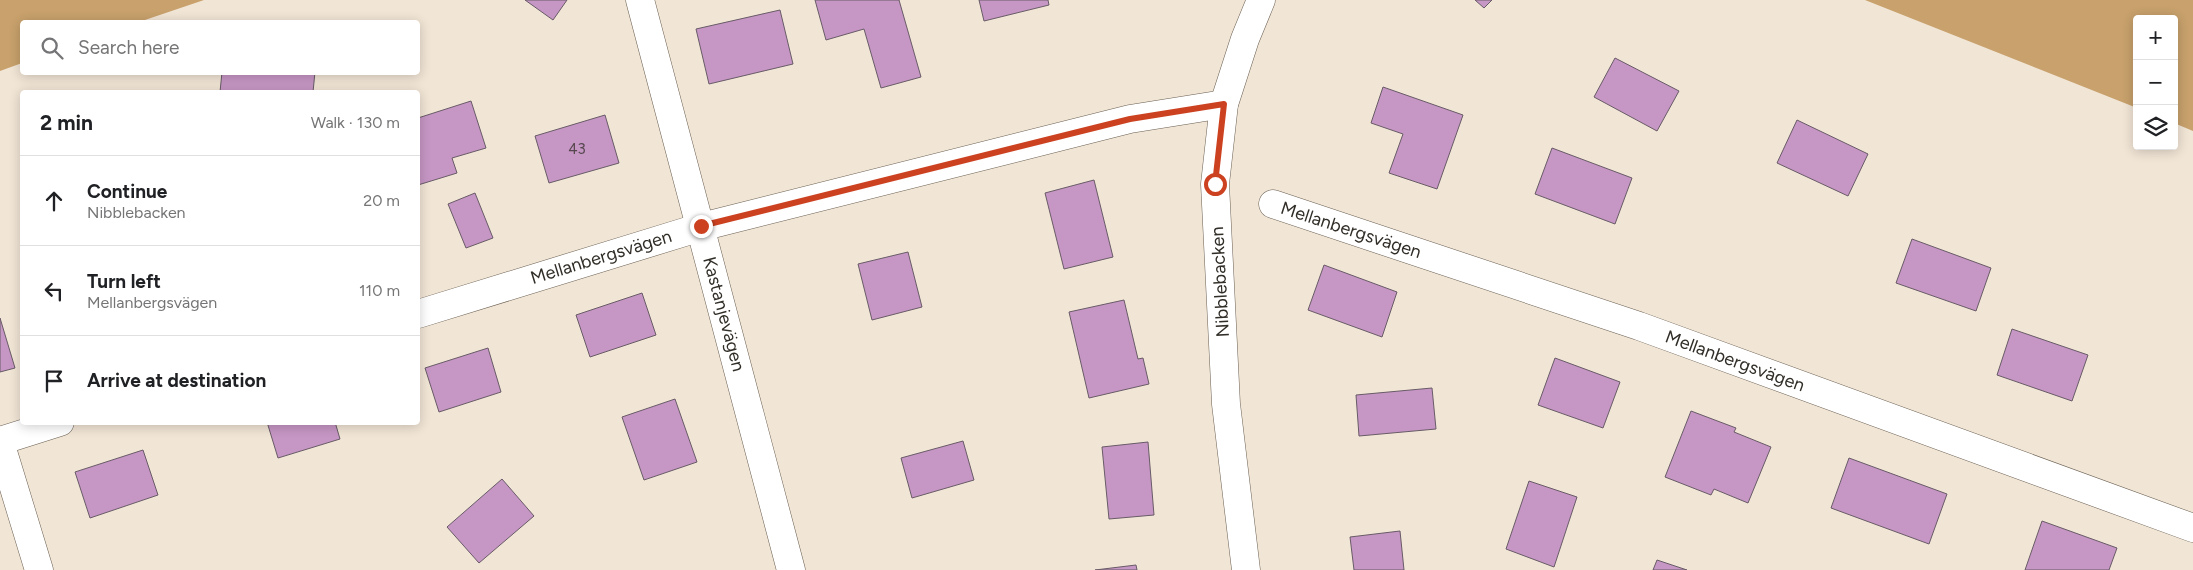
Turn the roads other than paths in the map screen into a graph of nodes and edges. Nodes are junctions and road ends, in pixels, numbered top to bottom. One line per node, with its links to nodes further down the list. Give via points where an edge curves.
1 (640, 0): 5 (street, Kastanjevägen)
2 (1261, 0): 3 (street, Nibblebacken)
3 (1224, 104): 5 (street, Mellanbergsvägen, via 1130,119); 12 (street, Nibblebacken, via 1215,184 1226,404)
4 (1273, 204): 9 (street, Mellanbergsvägen, via 1640,326)
5 (701, 226): 6 (street, Mellanbergsvägen); 11 (street, Kastanjevägen)
6 (420, 313)
7 (51, 425): 8 (street)
8 (0, 442): 10 (street)
9 (2193, 528)
10 (39, 570)
11 (791, 570)
12 (1246, 570)

